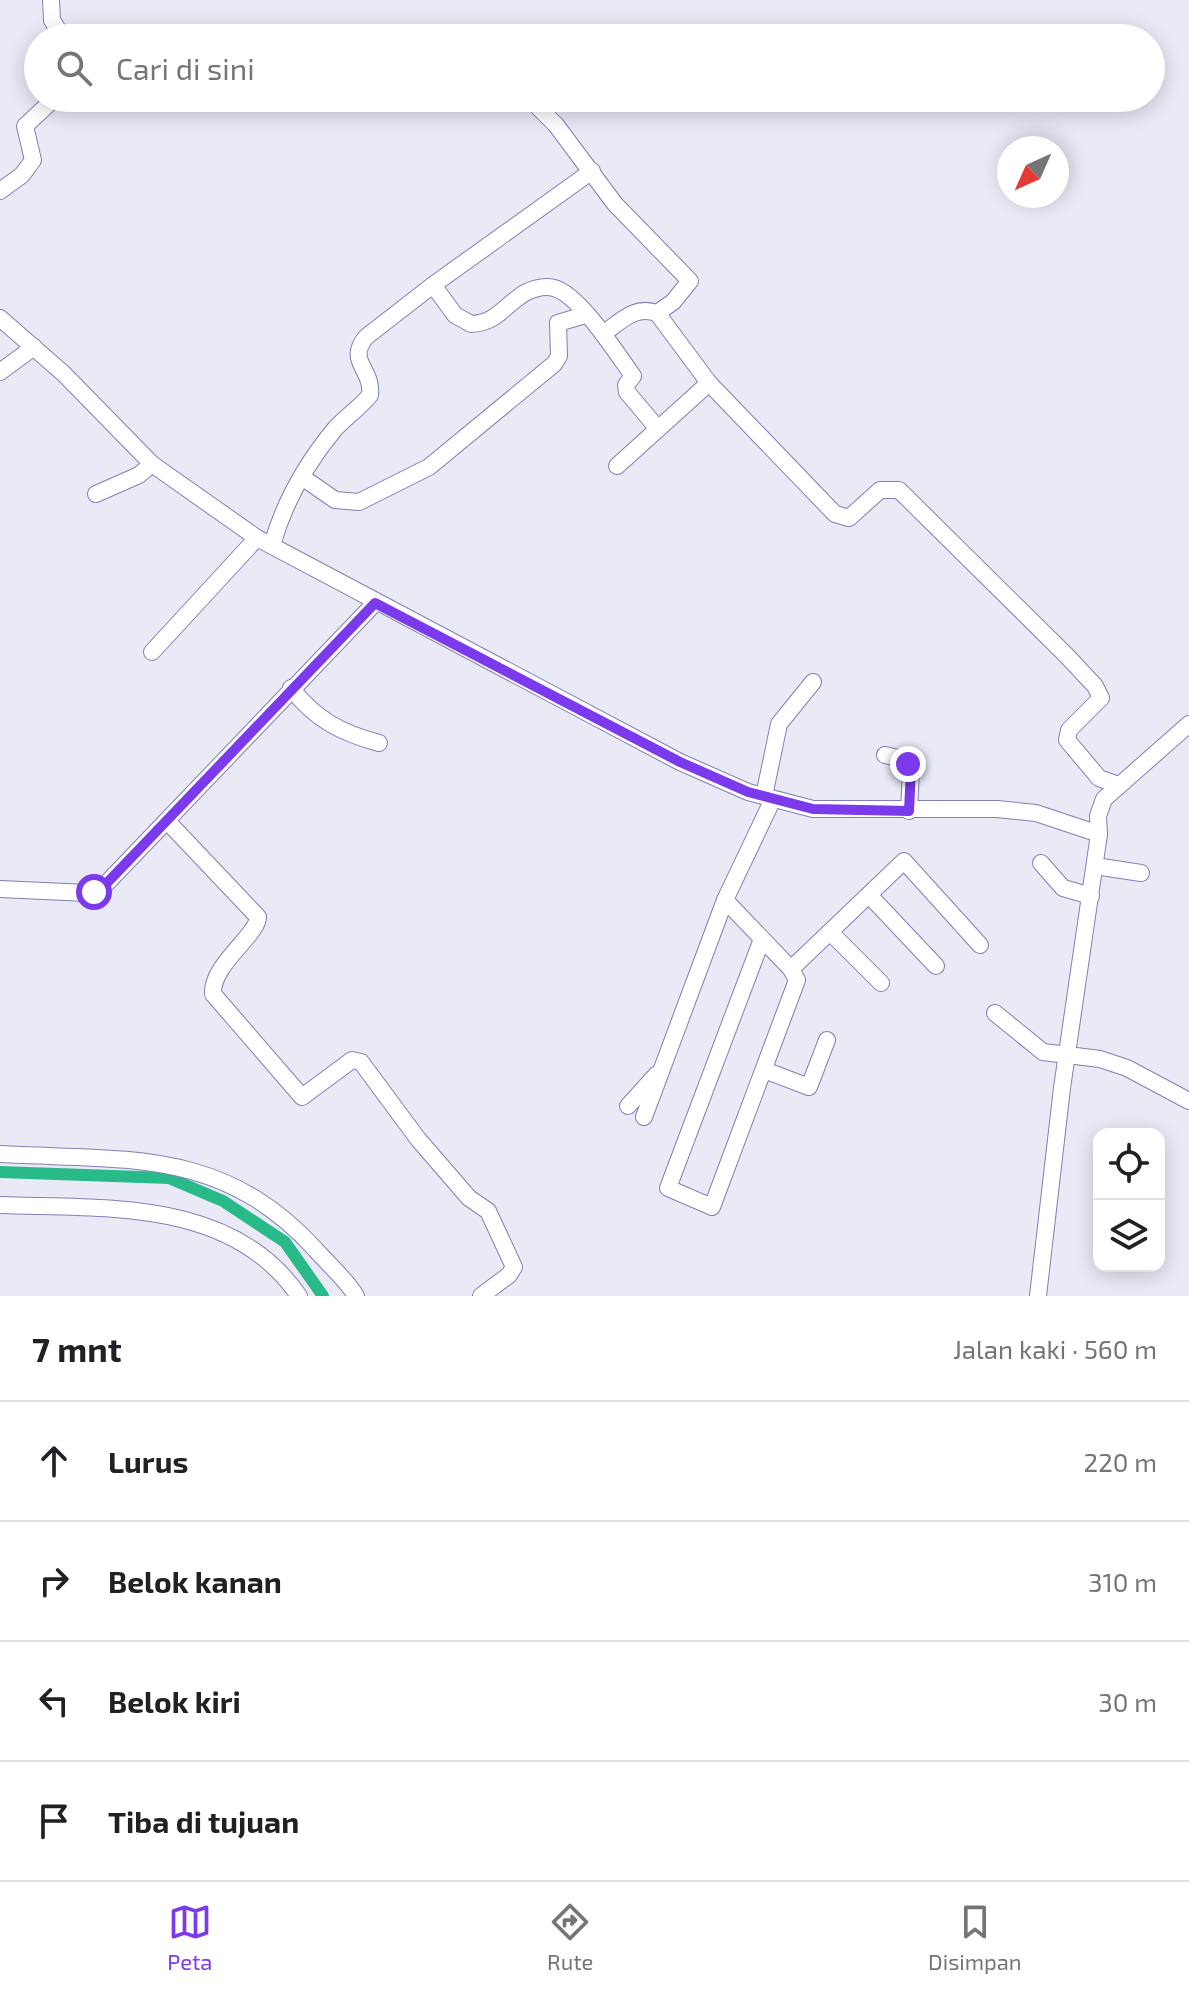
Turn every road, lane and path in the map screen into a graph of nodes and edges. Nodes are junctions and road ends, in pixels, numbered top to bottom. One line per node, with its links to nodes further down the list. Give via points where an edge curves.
1 (51, 0): 2 (street)
2 (54, 24)
3 (40, 112): 6 (street, via 25,126 30,166)
4 (543, 112): 5 (street)
5 (592, 171): 7 (street); 8 (street, via 615,204 690,281)
6 (0, 191)
7 (433, 285): 9 (street, via 455,315 471,324 497,318 520,295 540,287 555,288); 18 (street, via 358,348 370,395 336,428)
8 (657, 313): 11 (street, via 636,310); 14 (street)
9 (585, 315): 11 (street); 18 (street, via 558,323 559,356 554,364 429,467 359,502 335,500)
10 (0, 318): 12 (street)
11 (603, 334): 15 (street, via 633,376 627,392)
12 (34, 347): 13 (street); 16 (street)
13 (0, 372)
14 (709, 383): 15 (street); 28 (street, via 842,519 887,487 914,503 1099,691 1100,702 1066,737 1099,778)
15 (658, 429): 17 (street)
16 (152, 464): 19 (street); 20 (street)
17 (617, 466)
18 (302, 477): 20 (street)
19 (96, 494)
20 (265, 542): 21 (street); 22 (street)
21 (375, 603): 24 (street); 29 (street, via 680,762)
22 (152, 652)
23 (813, 682): 29 (street, via 779,724)
24 (291, 688): 26 (street, via 328,725); 31 (street)
25 (1189, 724): 28 (street)
26 (379, 743)
27 (885, 755): 30 (street, via 902,759 911,769)
28 (1118, 785): 32 (street, via 1104,799)
29 (769, 798): 30 (street, via 813,809); 39 (street)
30 (909, 811): 32 (street, via 1036,813)
31 (167, 821): 36 (street, via 94,892); 58 (street, via 258,917 257,926 217,978 213,994 302,1097 352,1060 361,1062 418,1139 495,1222 514,1267)
32 (1099, 834): 34 (street)
33 (1041, 863): 38 (street, via 1063,888)
34 (1095, 866): 35 (street); 38 (street)
35 (1141, 873)
36 (0, 889)
37 (869, 895): 40 (street); 42 (street, via 904,861); 43 (street)
38 (1091, 896): 48 (street)
39 (725, 900): 41 (street); 49 (street)
40 (830, 932): 44 (street); 45 (street)
41 (762, 939): 44 (street); 50 (street, via 668,1188 712,1207)
42 (980, 945)
43 (936, 966)
44 (791, 969): 50 (street, via 796,987)
45 (881, 983)
46 (995, 1013): 48 (street, via 1043,1052)
47 (827, 1040): 50 (street, via 809,1087)
48 (1066, 1057): 51 (street, via 1100,1059 1127,1068); 59 (street)
49 (662, 1068): 52 (street); 53 (street)
50 (764, 1070)
51 (1189, 1101)
52 (628, 1106)
53 (644, 1117)
54 (0, 1154): 57 (street, via 178,1165 211,1174 255,1197 298,1230)
55 (0, 1205): 56 (street, via 129,1209 183,1218 227,1232 252,1248 287,1278)
56 (299, 1296)
57 (356, 1296)
58 (481, 1296)
59 (1038, 1296)

